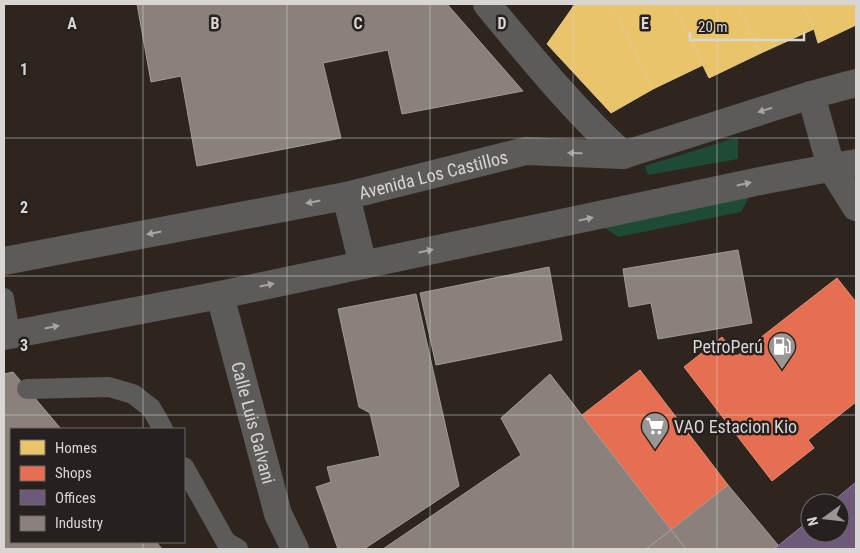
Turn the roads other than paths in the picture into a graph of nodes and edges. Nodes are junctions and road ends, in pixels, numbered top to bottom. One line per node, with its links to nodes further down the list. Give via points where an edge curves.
1 (486, 4): 4 (street, via 544,73)
2 (856, 84): 3 (street, Avenida Los Castillos)
3 (811, 95): 4 (street, Avenida Los Castillos, one-way to 4); 5 (street)
4 (623, 155): 6 (street, Avenida Los Castillos, one-way to 6, via 526,151)
5 (844, 165): 7 (street); 9 (street, one-way to 5)
6 (346, 196): 8 (street, Avenida Los Castillos, one-way to 8); 9 (street)
7 (856, 207)
8 (4, 261)
9 (363, 264): 10 (street, one-way to 9)
10 (220, 294): 12 (street, one-way to 10); 17 (street, Calle Luis Galvani, via 278,514)
11 (4, 298): 12 (lane)
12 (7, 335)
13 (27, 389): 14 (lane, via 109,387 133,394 150,408)
14 (162, 428)
15 (185, 468): 16 (lane, via 226,542)
16 (238, 549)
17 (294, 549)

